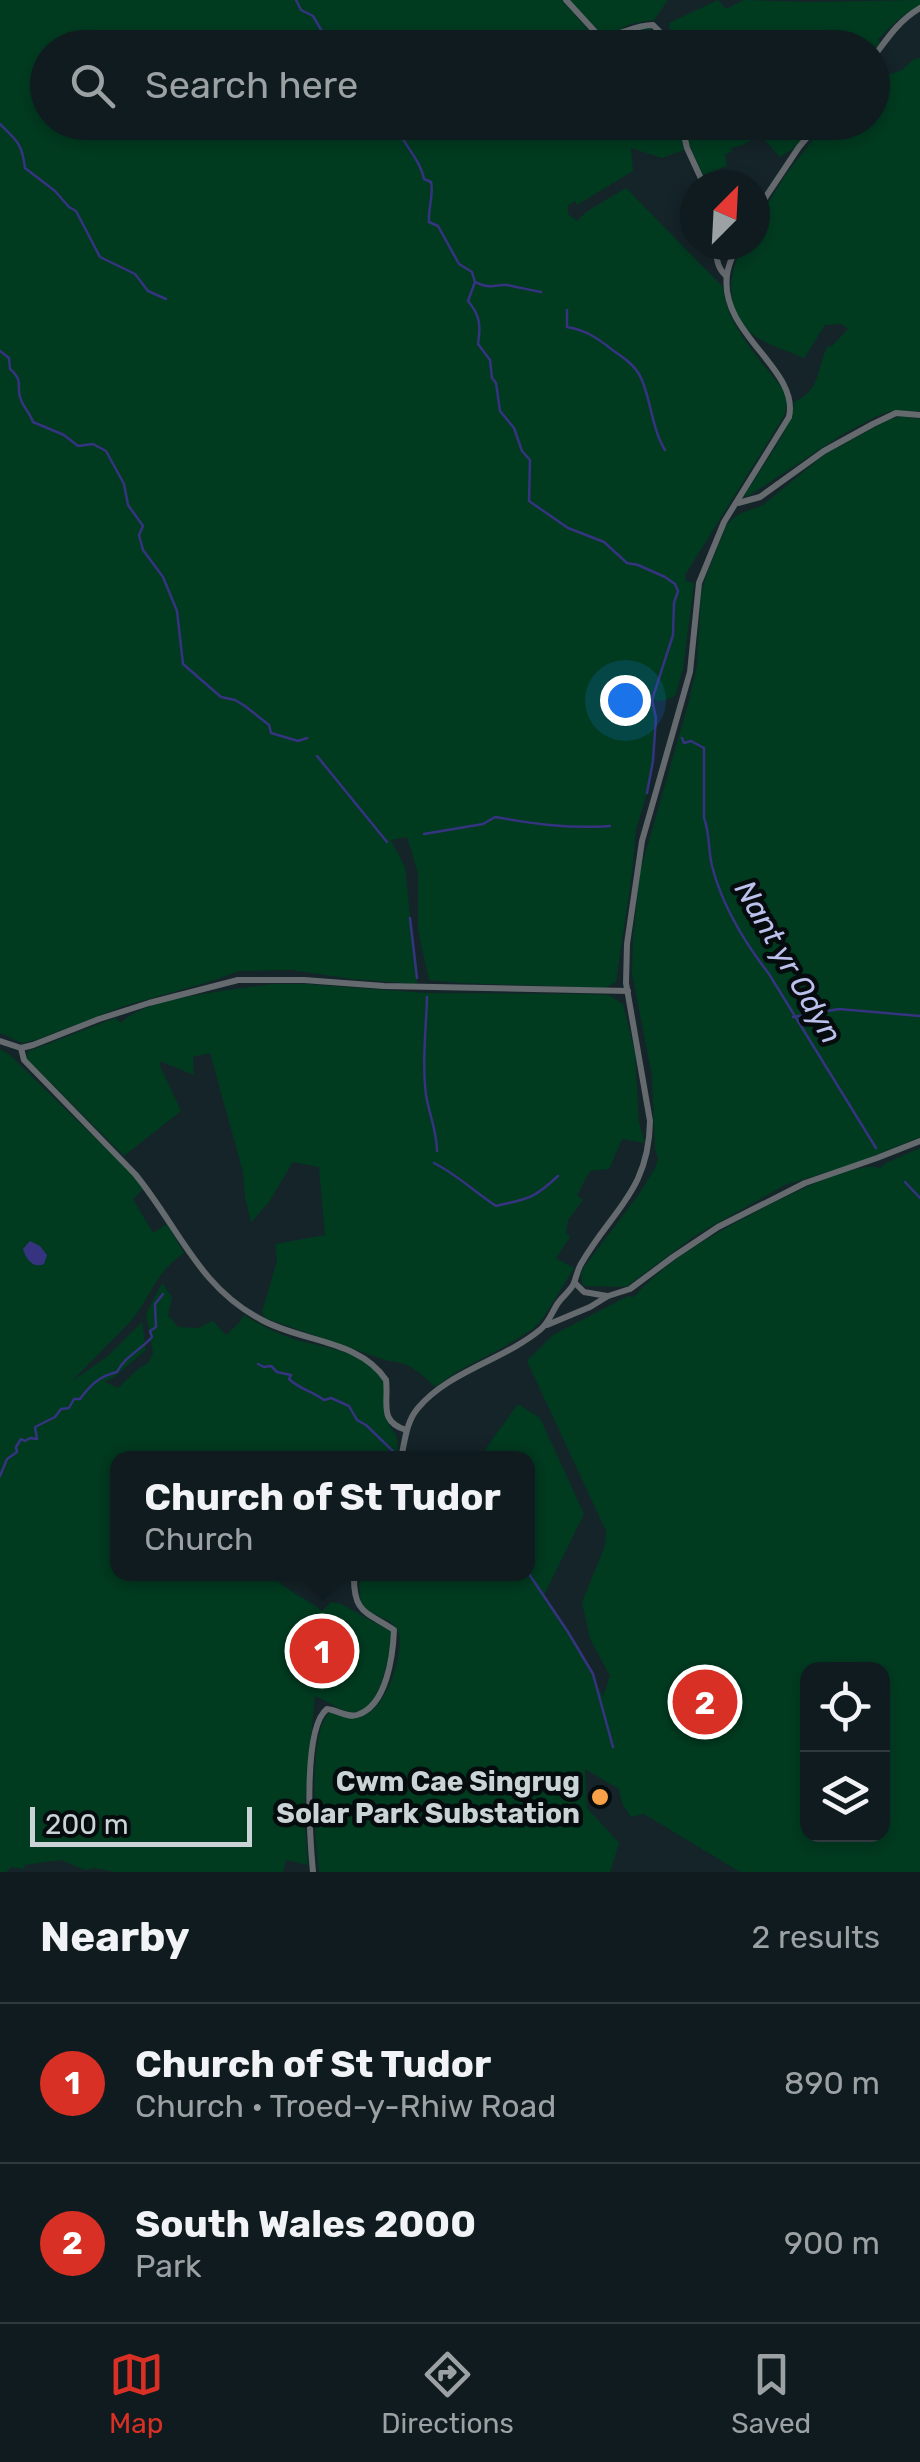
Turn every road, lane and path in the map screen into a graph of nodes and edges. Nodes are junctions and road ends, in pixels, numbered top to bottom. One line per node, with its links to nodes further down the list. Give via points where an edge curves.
1 (566, 0): 3 (street)
2 (920, 8): 6 (street)
3 (594, 30)
4 (627, 30): 5 (street)
5 (657, 30)
6 (890, 34)
7 (684, 140): 9 (street)
8 (805, 140): 10 (street)
9 (697, 170)
10 (770, 191)
11 (718, 260): 13 (street)
12 (732, 260): 13 (street)
13 (727, 276): 15 (street, via 735,316 790,400 788,416)
14 (920, 415): 15 (street, via 896,413 873,424 760,497)
15 (736, 504): 16 (street, via 699,583 690,672 640,853 627,944)
16 (628, 992): 18 (street, via 238,980 138,1006); 20 (street, via 650,1142 627,1202 580,1264)
17 (0, 1041): 18 (street)
18 (21, 1048): 23 (street, via 24,1060 142,1182 188,1254 222,1292 280,1329 371,1362 386,1380 389,1419)
19 (920, 1140): 21 (street, via 805,1183 718,1227 630,1289)
20 (575, 1283): 21 (street, via 584,1292); 22 (street)
21 (608, 1296): 22 (street)
22 (546, 1325): 23 (street, via 442,1387)
23 (406, 1430): 24 (street)
24 (402, 1451)
25 (354, 1581): 26 (street, via 359,1606 394,1630 392,1660 382,1690 363,1712 320,1714 309,1802)
26 (314, 1872)

